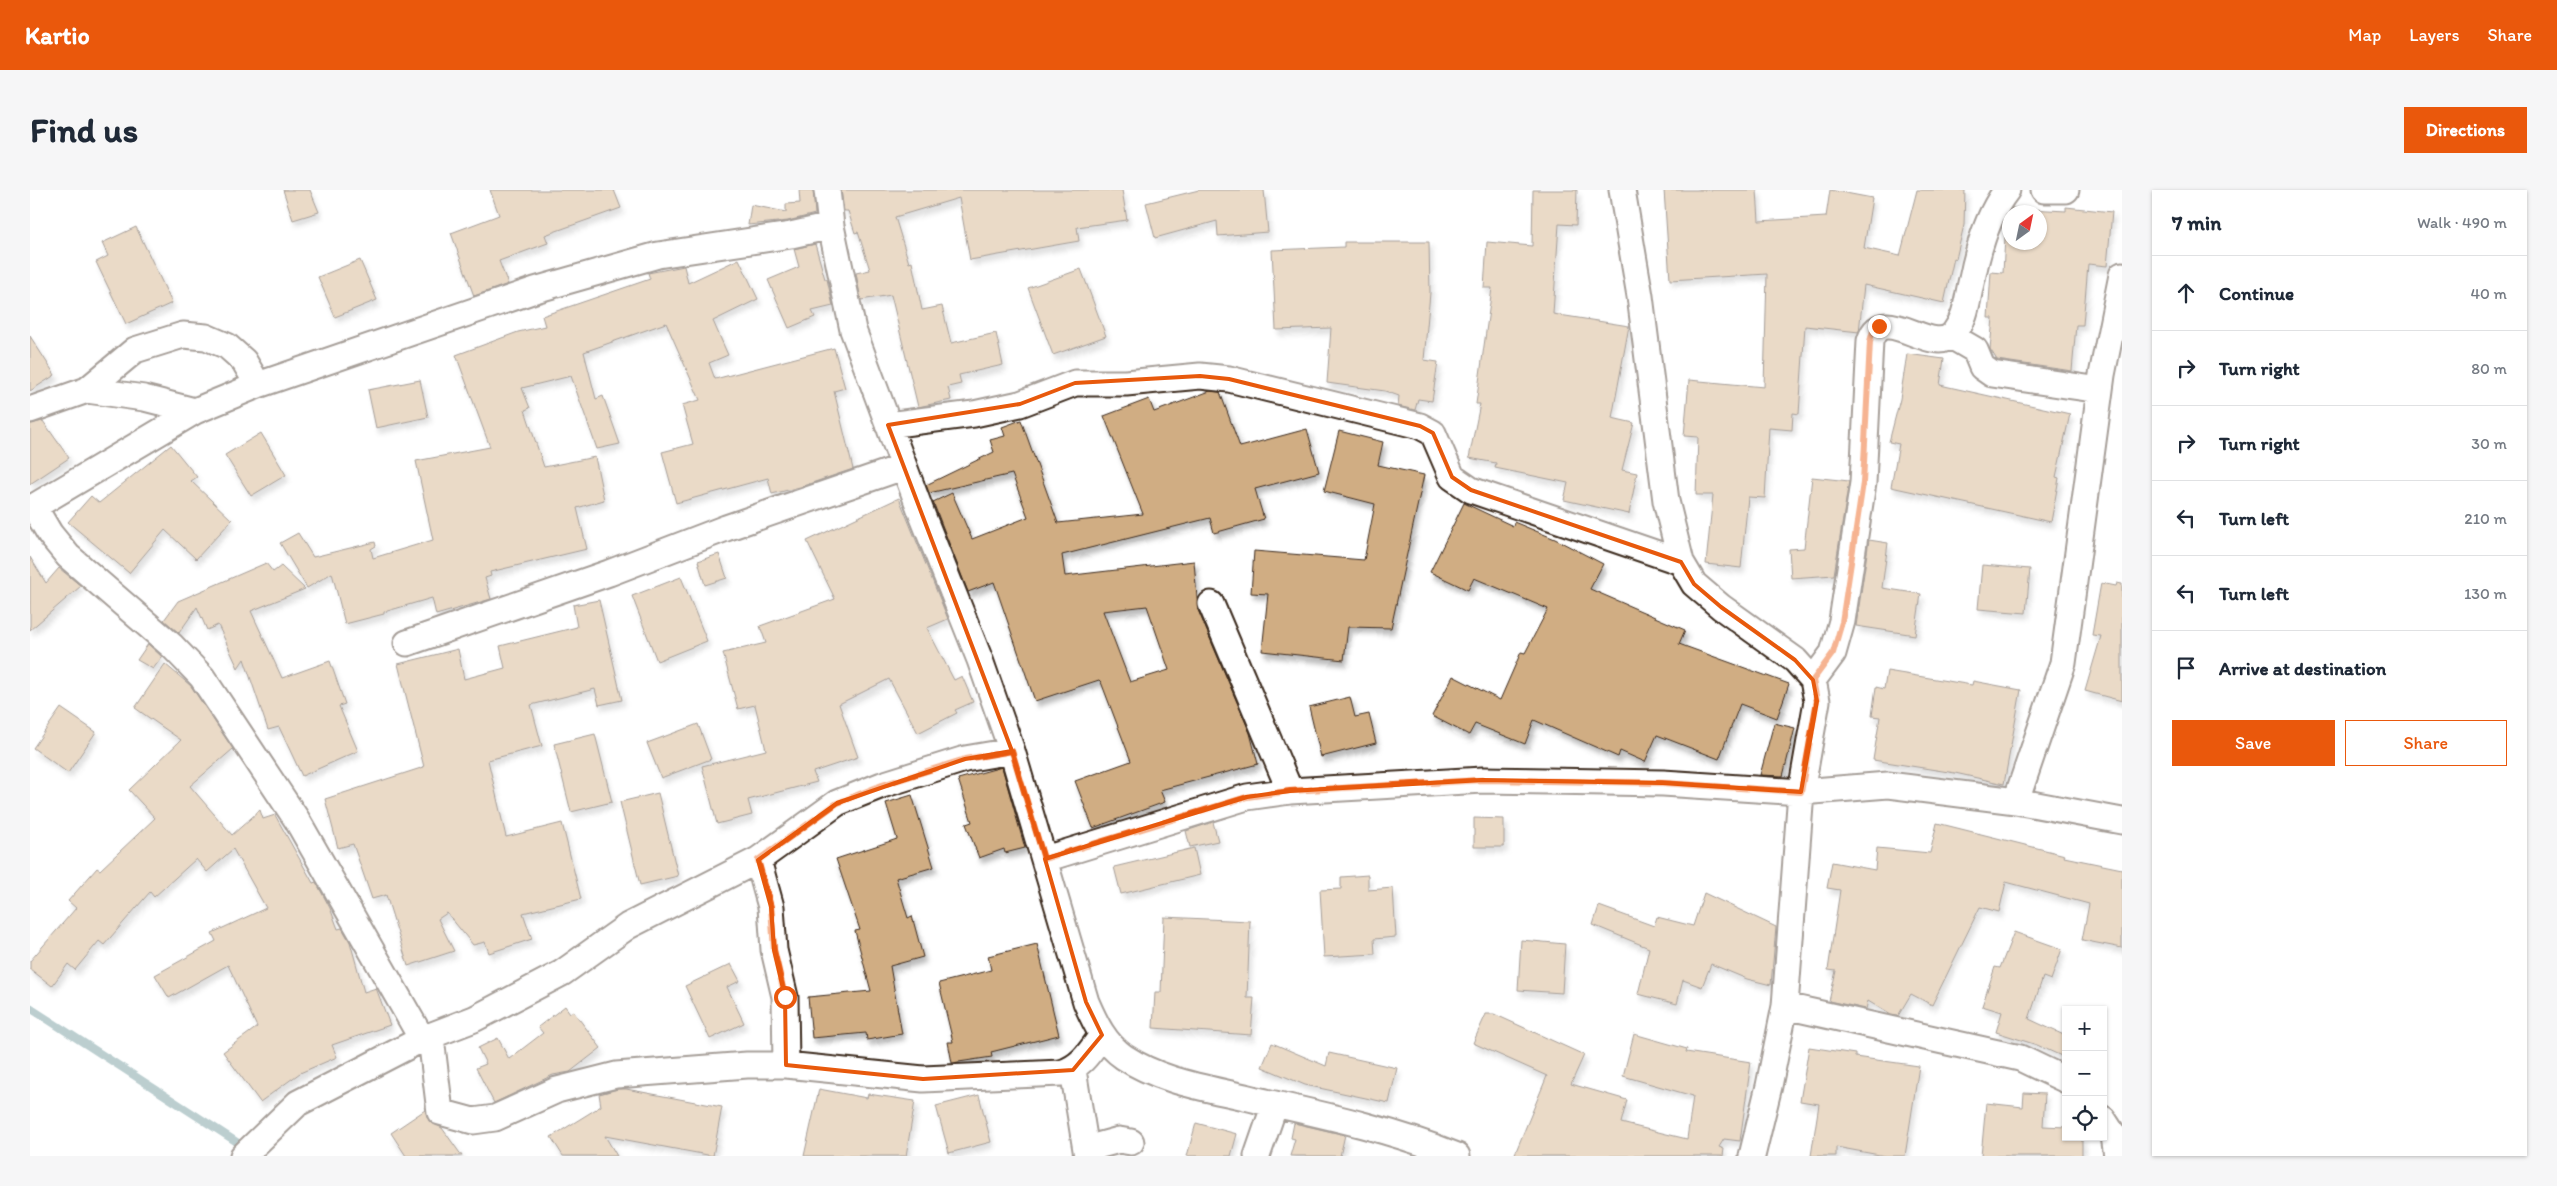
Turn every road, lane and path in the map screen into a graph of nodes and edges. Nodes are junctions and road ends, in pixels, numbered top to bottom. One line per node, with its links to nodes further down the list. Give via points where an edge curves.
1 (827, 190): 6 (street)
2 (1622, 190): 17 (street, via 1640,296 1666,501)
3 (2007, 190): 8 (street, via 1991,216 1965,314)
4 (2044, 190): 5 (street)
5 (2066, 190)
6 (831, 226): 9 (street, via 658,255 535,290); 14 (street, via 853,330)
7 (2122, 276): 11 (street)
8 (1952, 336): 11 (street, via 1974,350 1982,367 1992,374); 20 (street, via 1929,338 1890,325 1879,326 1873,331 1863,483 1842,622 1833,653)
9 (258, 385): 10 (street, via 244,361 227,346 206,337 183,335 136,350); 13 (street)
10 (87, 390): 12 (street); 13 (street, via 144,398)
11 (2100, 390): 24 (street, via 2063,663)
12 (30, 410)
13 (195, 411): 16 (street)
14 (888, 426): 15 (street); 17 (street, via 1020,404 1075,383 1126,383 1200,376 1229,379 1420,426 1433,433 1452,477 1471,490)
15 (903, 467): 19 (street); 21 (street, via 980,660)
16 (32, 508): 30 (street, via 68,556 172,646 202,677 297,820)
17 (1681, 562): 20 (street, via 1694,584 1795,660)
18 (1211, 604): 22 (street)
19 (407, 643)
20 (1813, 680): 23 (street, via 1817,701)
21 (1012, 751): 26 (street); 27 (street, via 965,759 837,803)
22 (1290, 791): 23 (street, via 1483,780 1662,783); 26 (street, via 1238,800)
23 (1801, 792): 24 (street, via 1888,785); 28 (street)
24 (2016, 801): 25 (street)
25 (2122, 821)
26 (1044, 859): 29 (street, via 1086,1002)
27 (758, 860): 30 (street, via 628,926 562,973 474,1019); 31 (street, via 771,907 774,950 785,997)
28 (1785, 1006): 33 (street, via 2020,1058); 42 (street, via 1770,1086)
29 (1102, 1035): 32 (street); 34 (street, via 1123,1057 1152,1071 1194,1085)
30 (422, 1040): 31 (street, via 432,1046 440,1112 473,1121 495,1118 557,1090 616,1075); 39 (street, via 298,1103)
31 (786, 1065): 32 (street, via 923,1079 1061,1074)
32 (1073, 1070): 38 (street)
33 (2062, 1078)
34 (1275, 1104): 37 (street); 40 (street)
35 (2107, 1125): 43 (street, via 2114,1136)
36 (1131, 1142): 38 (street, via 1119,1140)
37 (1418, 1149): 41 (street)
38 (1086, 1152)
39 (243, 1156)
40 (1257, 1156)
41 (1458, 1156)
42 (1752, 1156)
43 (2117, 1156)

